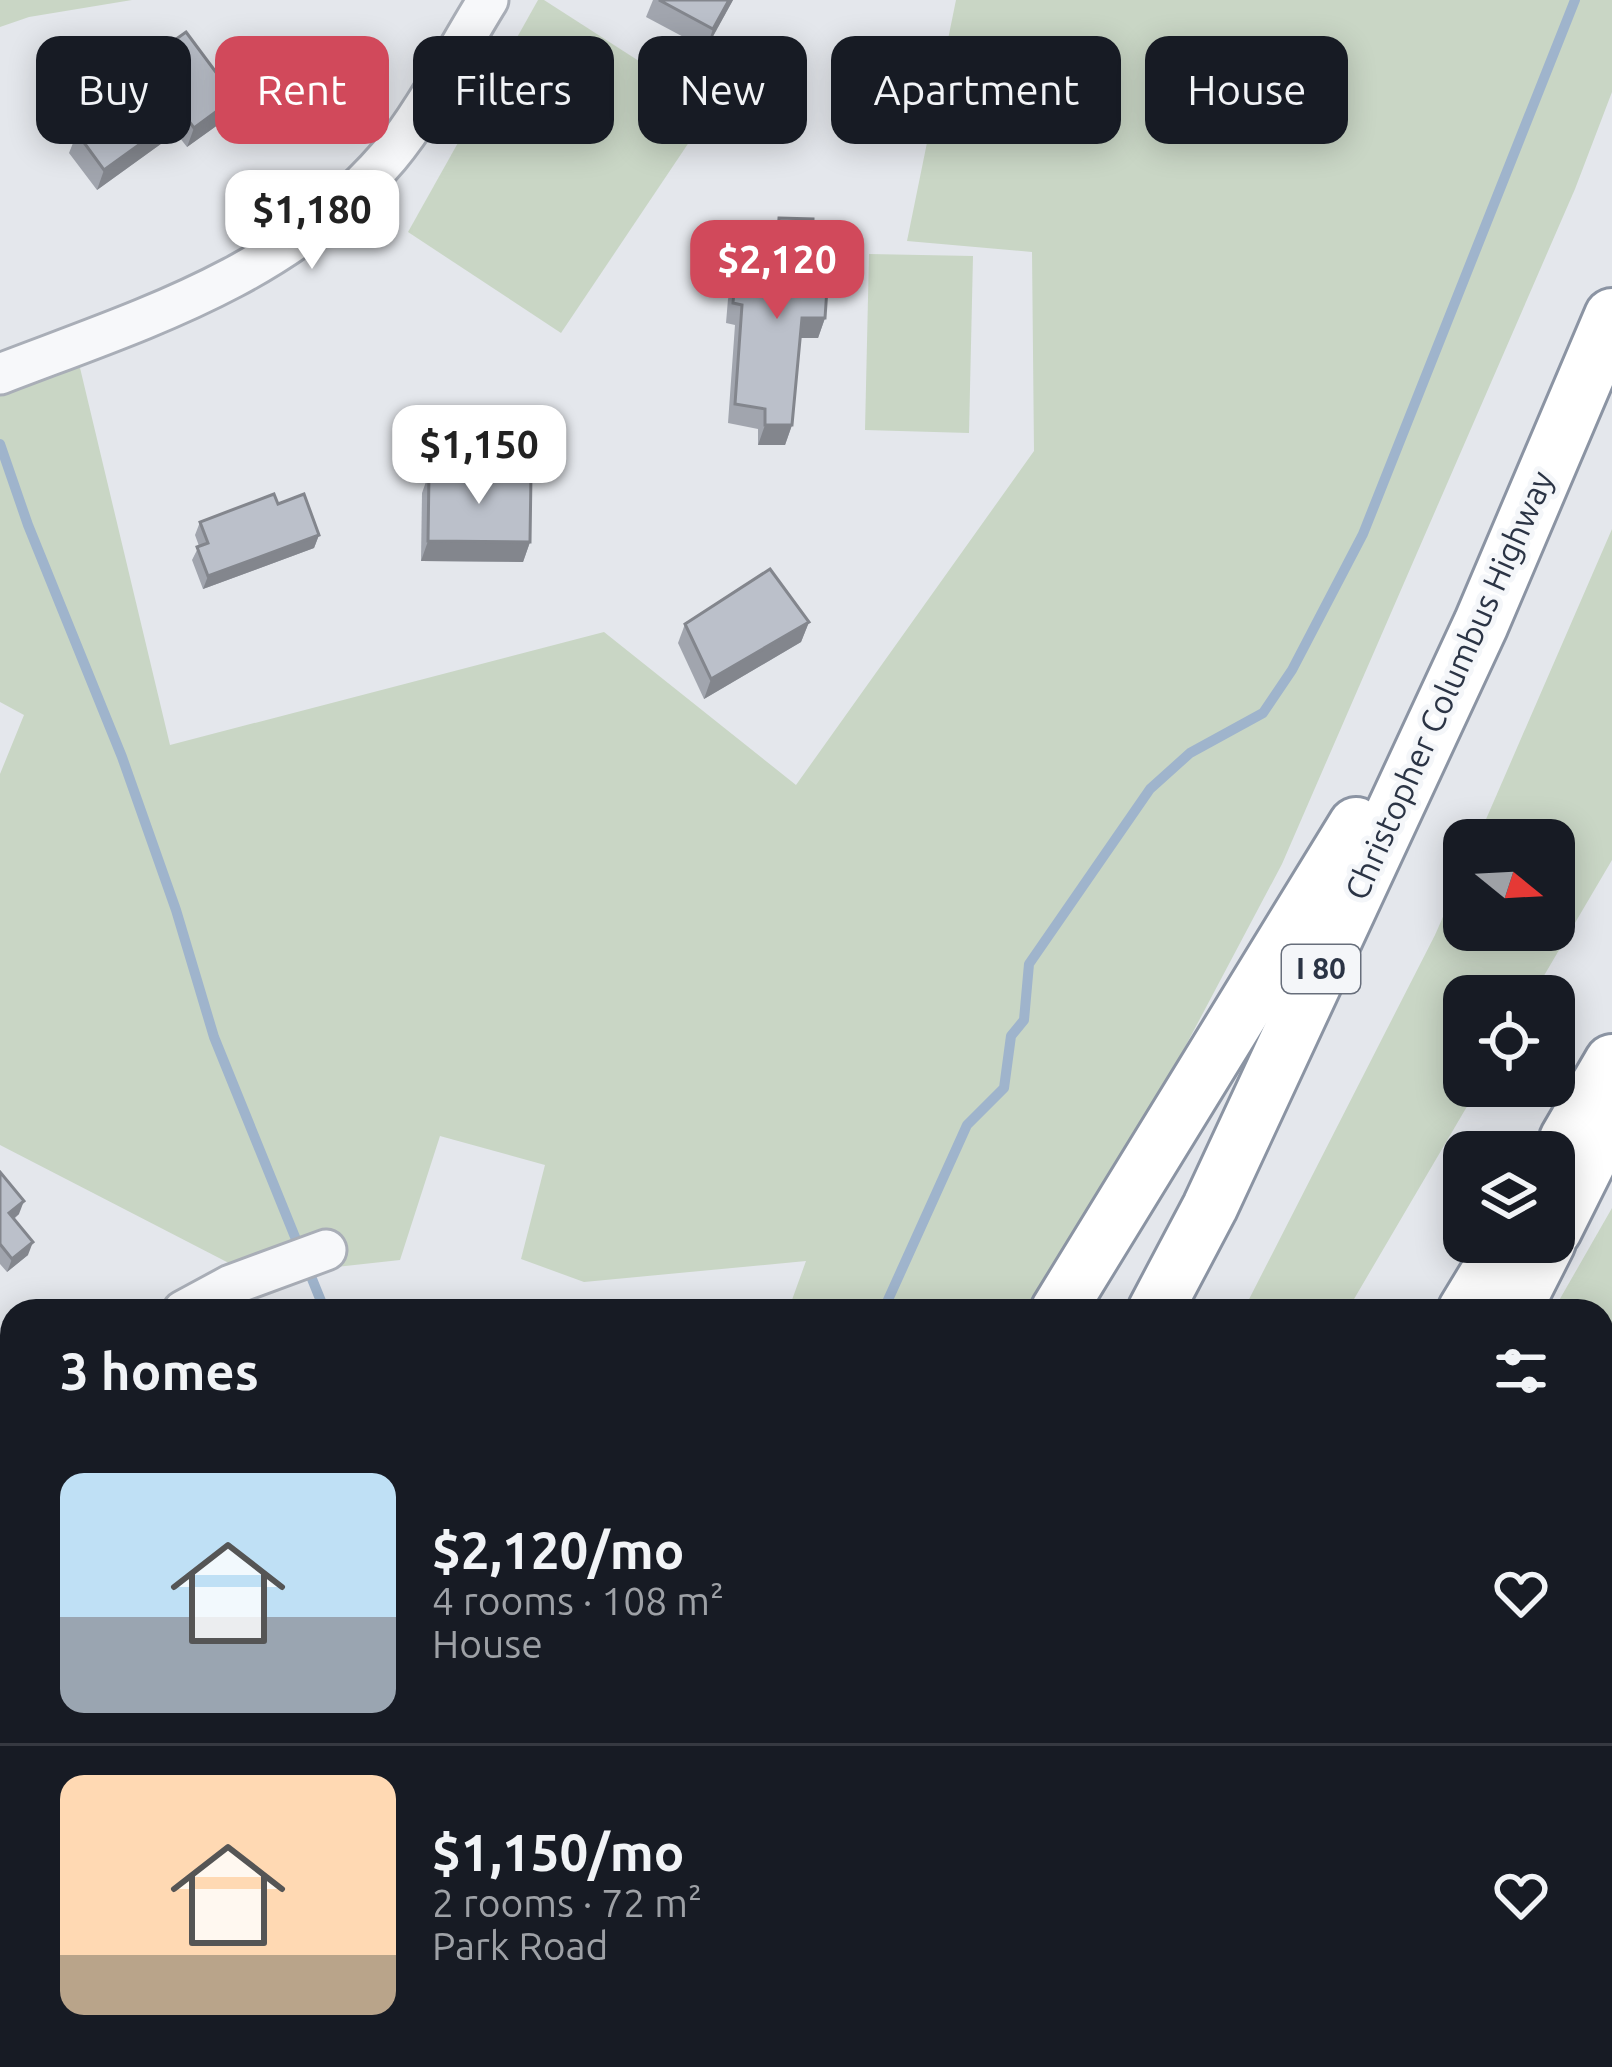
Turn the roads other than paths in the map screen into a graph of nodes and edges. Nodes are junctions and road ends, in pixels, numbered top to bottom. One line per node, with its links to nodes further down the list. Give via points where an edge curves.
1 (488, 0): 3 (street, via 393,152 313,225 202,296)
2 (1612, 316): 4 (highway, Christopher Columbus Highway / I 80)
3 (0, 374)
4 (1481, 625): 13 (highway); 14 (highway, Christopher Columbus Highway / I 80)
5 (1612, 1062): 7 (highway)
6 (1612, 1114): 8 (highway)
7 (1572, 1131)
8 (1575, 1188)
9 (326, 1250): 12 (street)
10 (1494, 1263): 15 (highway)
11 (1537, 1263): 16 (highway)
12 (205, 1299)
13 (1065, 1299)
14 (1161, 1299)
15 (1472, 1299)
16 (1519, 1299)

